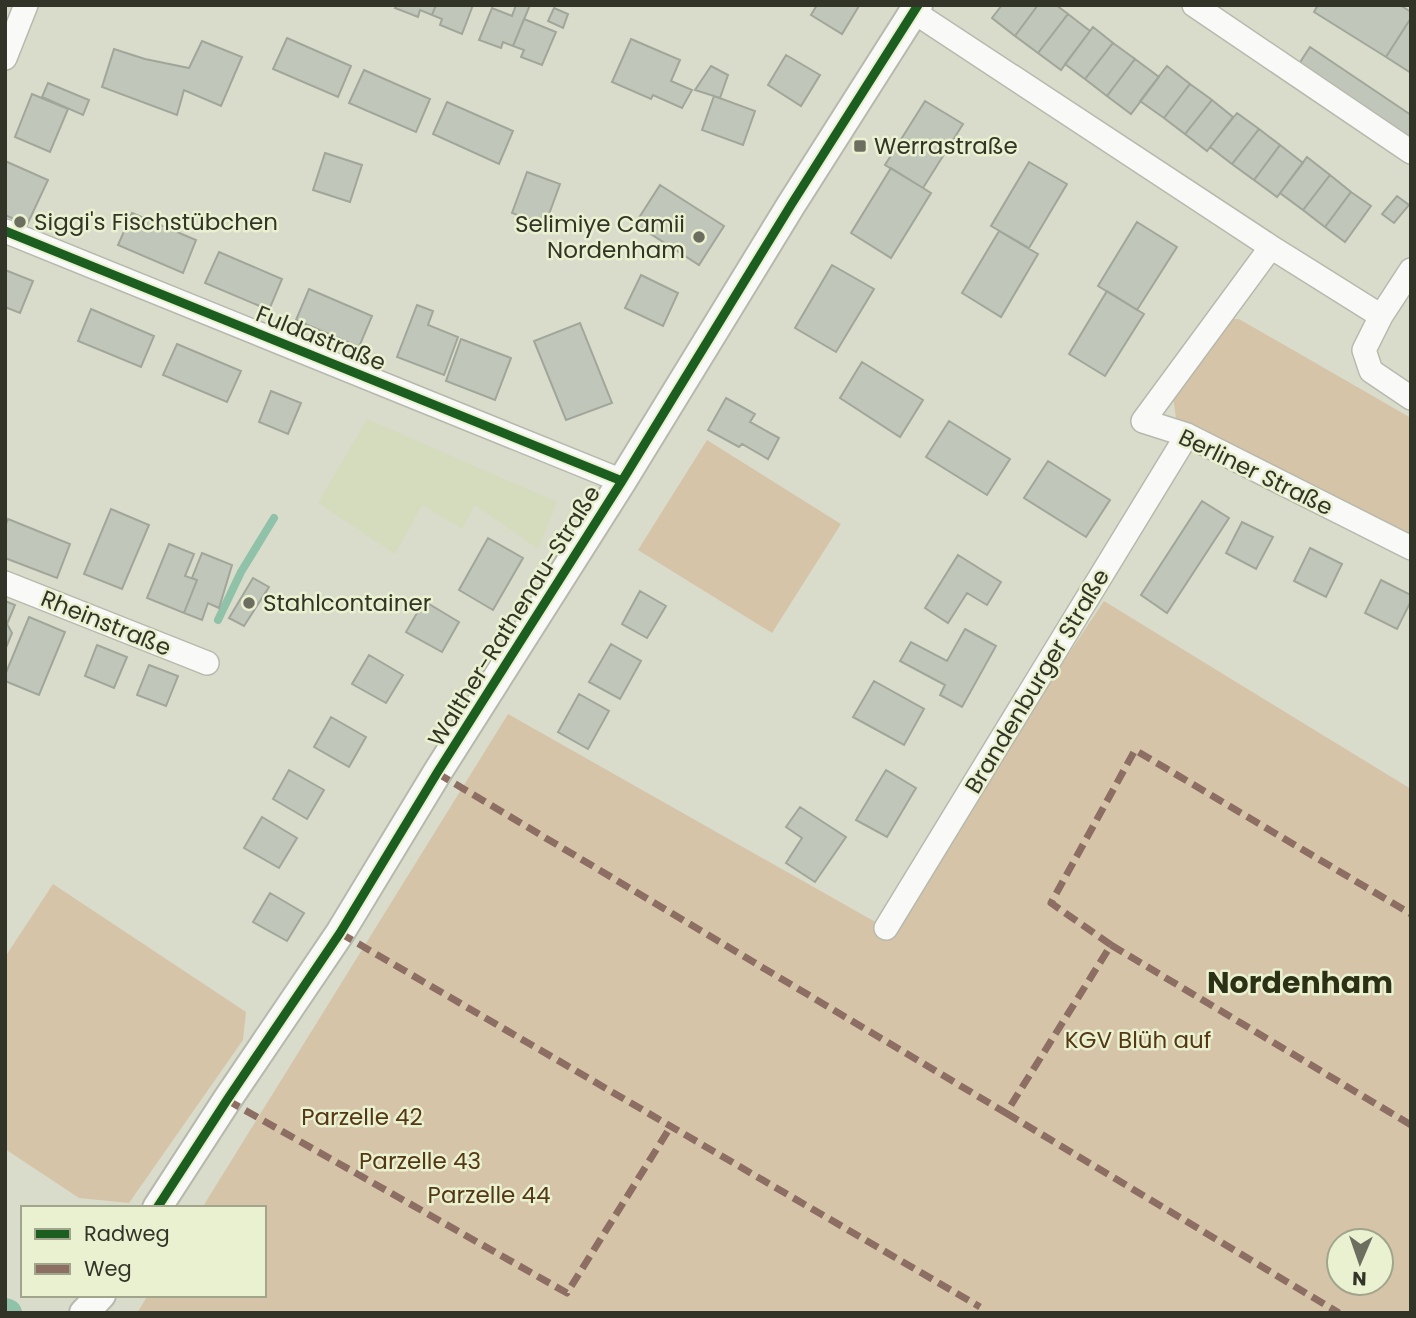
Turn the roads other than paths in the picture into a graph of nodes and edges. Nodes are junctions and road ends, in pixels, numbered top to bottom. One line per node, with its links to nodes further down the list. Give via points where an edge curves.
1 (26, 5): 4 (street)
2 (1194, 5): 5 (street)
3 (916, 9): 7 (street); 12 (street, Walther-Rathenau-Straße)
4 (5, 58)
5 (1411, 152)
6 (5, 231): 12 (street, Fuldastraße)
7 (1271, 247): 9 (street); 11 (street, Berliner Straße, via 1143,421)
8 (1411, 270): 9 (street)
9 (1381, 316): 10 (street, via 1364,350 1371,371)
10 (1411, 398)
11 (1187, 435): 13 (street, Berliner Straße); 16 (street, Brandenburger Straße)
12 (622, 481): 17 (street, Walther-Rathenau-Straße, via 340,933)
13 (1411, 548)
14 (5, 583): 15 (street, Rheinstraße)
15 (207, 663)
16 (886, 928)
17 (158, 1206)
18 (99, 1297): 19 (street)
19 (84, 1313)

